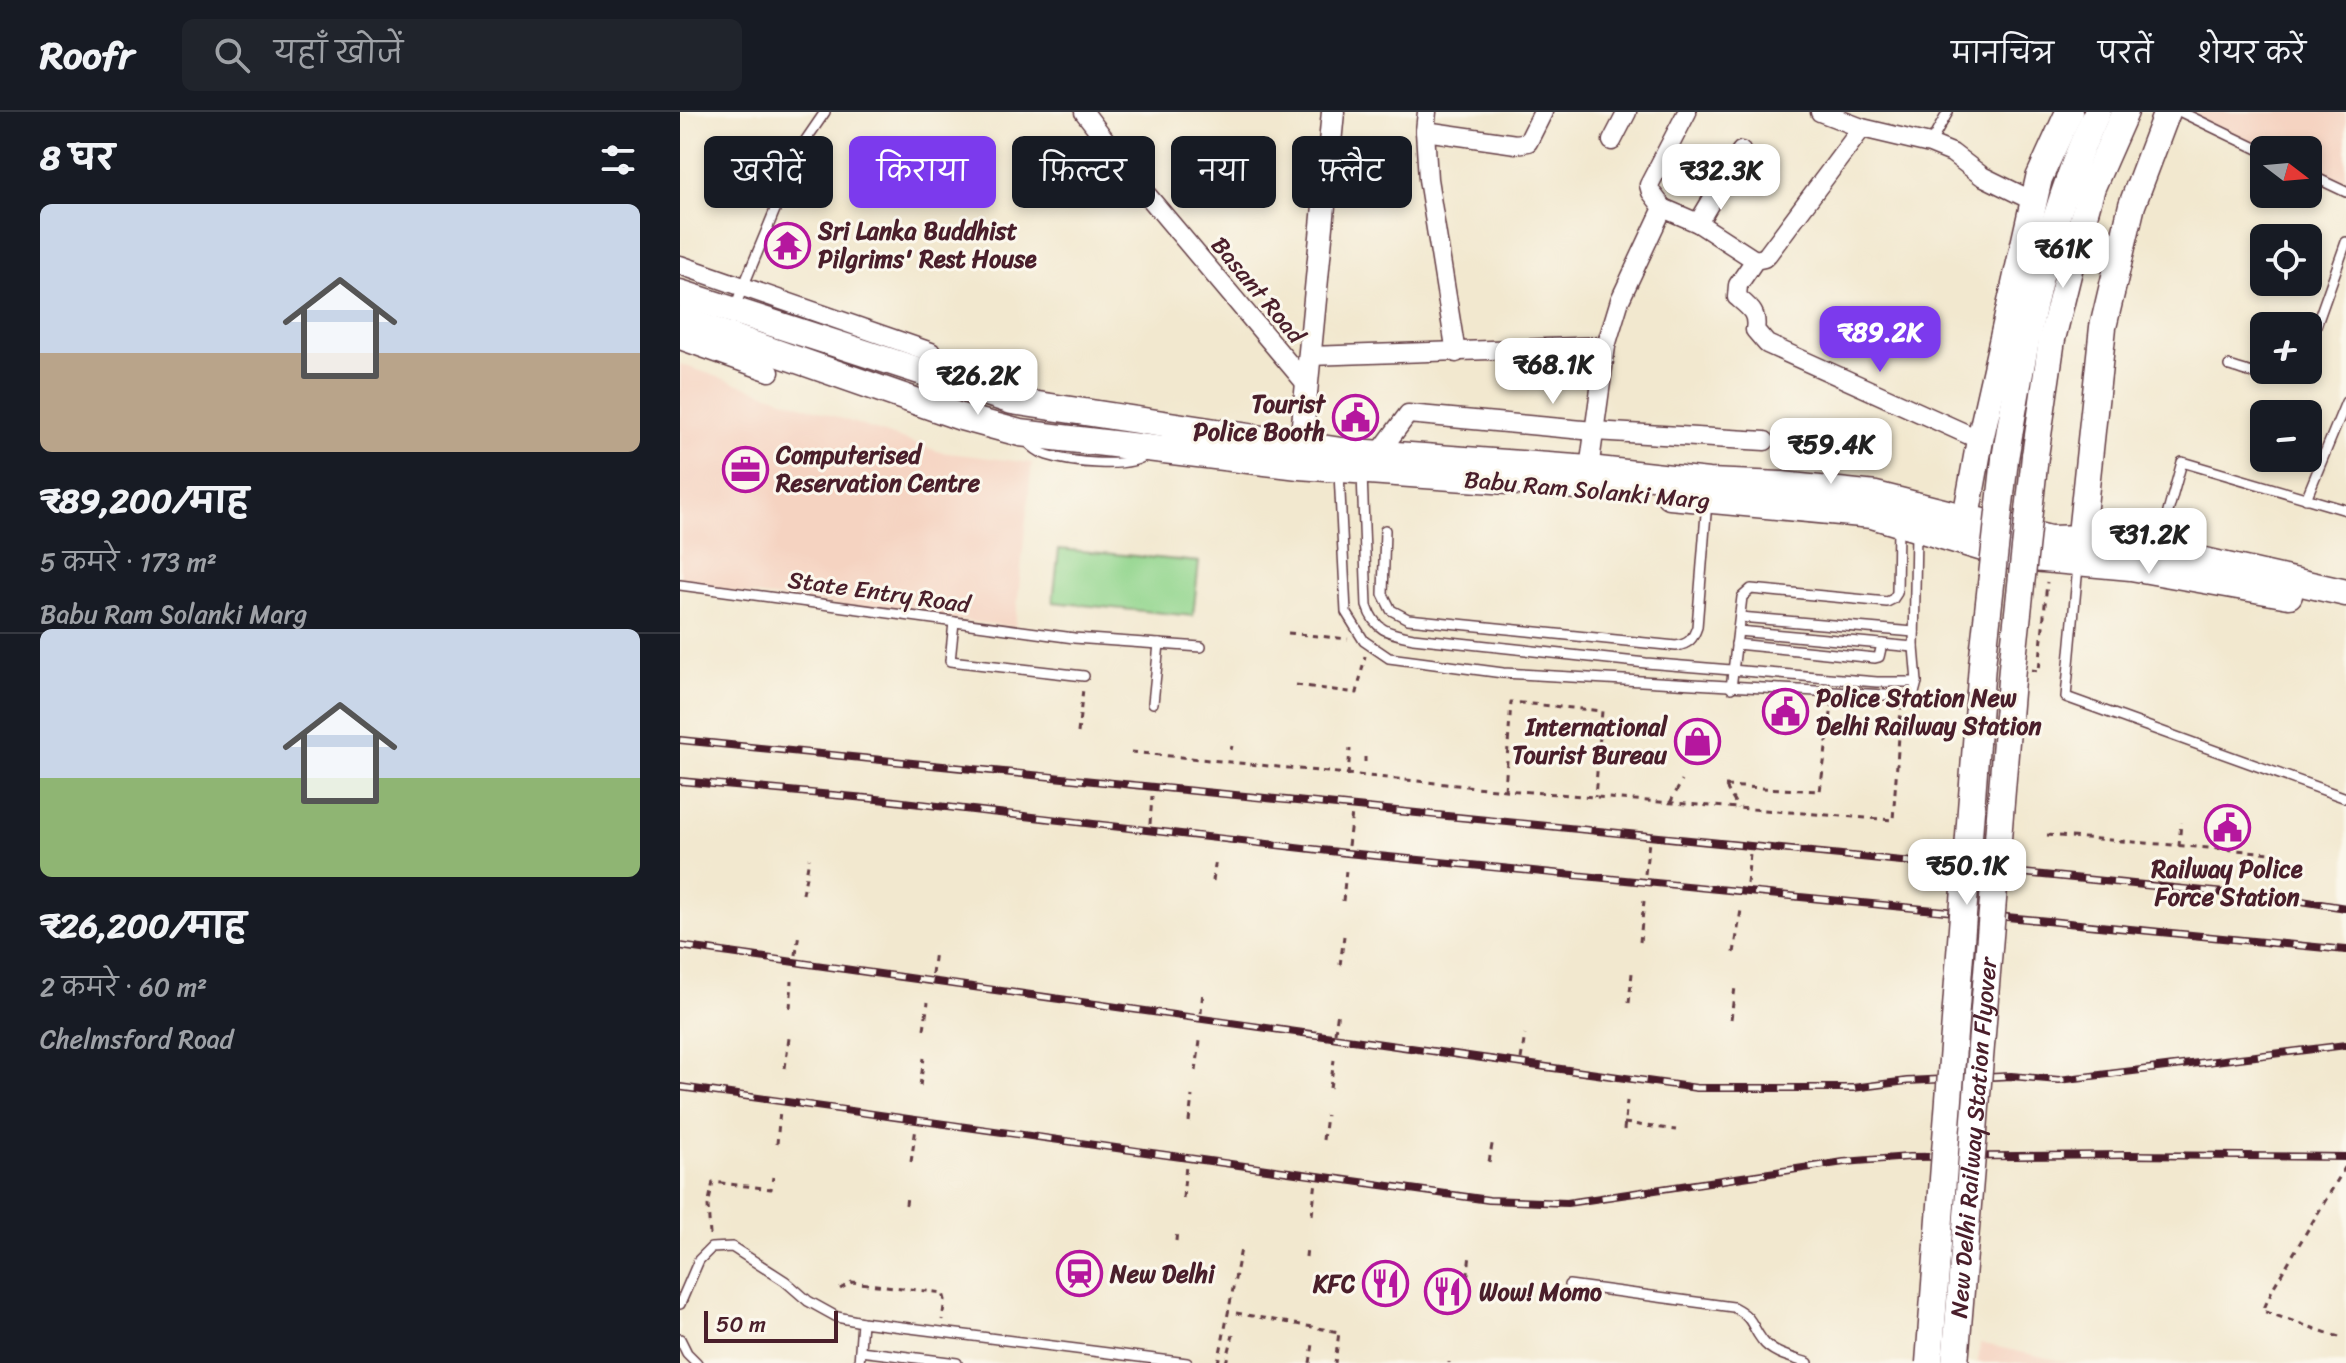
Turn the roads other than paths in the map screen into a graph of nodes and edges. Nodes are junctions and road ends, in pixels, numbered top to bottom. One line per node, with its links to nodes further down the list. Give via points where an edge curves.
1 (825, 112): 28 (lane, via 801,147)
2 (1084, 112): 41 (street, Basant Road)
3 (1333, 112): 37 (street)
4 (1543, 112): 14 (street, via 1528,142 1516,144)
5 (1627, 112): 16 (street)
6 (1687, 112): 23 (street, via 1649,185)
7 (1820, 112): 15 (street)
8 (1948, 112): 17 (lane)
9 (2069, 112): 22 (main road)
10 (2097, 112): 90 (main road, New Delhi Railway Station Flyover, bridge, via 2046,255 2005,459 1982,665)
11 (2125, 112): 91 (main road, New Delhi Railway Station Flyover, bridge, via 2092,187 2072,258 2052,339 2035,456 2012,668)
12 (2167, 112): 60 (main road, via 2132,205 2103,327)
13 (2181, 112): 18 (lane)
14 (1426, 121): 36 (street, via 1428,179)
15 (1862, 128): 17 (street); 26 (street, via 1768,254)
16 (1612, 141)
17 (1930, 144): 22 (street)
18 (2250, 145)
19 (1741, 151): 24 (street)
20 (2322, 181): 21 (lane)
21 (2346, 192)
22 (2033, 201): 46 (main road)
23 (1663, 208): 24 (street); 34 (street, via 1620,300)
24 (1698, 223): 26 (street)
25 (2346, 242): 31 (lane)
26 (1755, 260): 46 (street, via 1736,291 1754,312 1755,330 1767,344)
27 (680, 265): 28 (street)
28 (742, 287): 30 (lane); 35 (street)
29 (680, 293): 30 (main road)
30 (733, 312): 43 (main road)
31 (2321, 312)
32 (680, 319): 43 (main road, via 961,417)
33 (680, 340): 40 (street)
34 (1606, 346): 36 (street); 45 (street)
35 (931, 352)
36 (1456, 353): 37 (street)
37 (1309, 356): 41 (street)
38 (2229, 366): 39 (lane)
39 (2250, 371)
40 (770, 372)
41 (1307, 385): 49 (street)
42 (2346, 402): 52 (lane)
43 (1016, 417): 44 (main road); 48 (main road)
44 (1165, 424): 48 (lane); 49 (main road)
45 (1594, 431): 47 (street); 50 (street, via 1408,414); 51 (street)
46 (1980, 440): 59 (main road)
47 (1765, 441)
48 (1151, 450): 49 (main road)
49 (1300, 455): 50 (main road, Babu Ram Solanki Marg)
50 (1355, 460): 51 (main road, Babu Ram Solanki Marg); 53 (main road, Babu Ram Solanki Marg); 56 (lane); 57 (lane)
51 (1589, 469): 55 (main road, Babu Ram Solanki Marg, via 1876,495)
52 (2306, 499): 54 (lane); 61 (lane, via 2182,462)
53 (1707, 501): 55 (main road, Babu Ram Solanki Marg); 58 (lane, via 1697,627 1687,645 1676,646 1408,619 1391,610 1383,594)
54 (2346, 510)
55 (1911, 518): 59 (main road, Babu Ram Solanki Marg); 65 (lane, via 1893,599 1751,589 1742,597); 68 (lane)
56 (1342, 527): 57 (lane); 77 (lane, via 1346,612 1364,641 1389,658 1503,673)
57 (1364, 528): 74 (lane, via 1367,606 1371,619 1394,634)
58 (1385, 530)
59 (1963, 530): 60 (main road, Babu Ram Solanki Marg, via 2050,539)
60 (2080, 551): 61 (main road, Babu Ram Solanki Marg); 64 (main road, Babu Ram Solanki Marg, via 2131,567); 79 (lane, via 2066,697)
61 (2157, 552): 63 (main road, Babu Ram Solanki Marg)
62 (680, 585): 66 (lane, State Entry Road)
63 (2346, 593)
64 (2346, 607)
65 (1740, 617): 67 (lane); 68 (lane)
66 (954, 622): 69 (lane, State Entry Road); 75 (lane, via 950,661)
67 (1738, 631): 70 (lane); 71 (lane)
68 (1914, 632): 73 (lane)
69 (1159, 644): 72 (lane, State Entry Road); 78 (lane)
70 (1736, 644): 71 (lane, via 1875,658); 74 (lane)
71 (1882, 644): 73 (lane)
72 (1201, 647)
73 (1914, 647): 76 (lane)
74 (1733, 670): 76 (lane); 77 (lane)
75 (1084, 676)
76 (1917, 682): 77 (lane, via 1913,697)
77 (1731, 688)
78 (1153, 703)
79 (2346, 798)
80 (1569, 1285): 89 (lane, via 1733,1307 1747,1314 1770,1349)
81 (680, 1304): 82 (lane, via 699,1260 711,1248 732,1247 808,1301 837,1317)
82 (862, 1322): 84 (lane); 88 (lane)
83 (680, 1339): 85 (lane)
84 (860, 1351): 86 (lane); 87 (lane)
85 (697, 1363)
86 (859, 1363)
87 (957, 1363)
88 (1187, 1363)
89 (1808, 1363)
90 (1929, 1363)
91 (1955, 1363)

